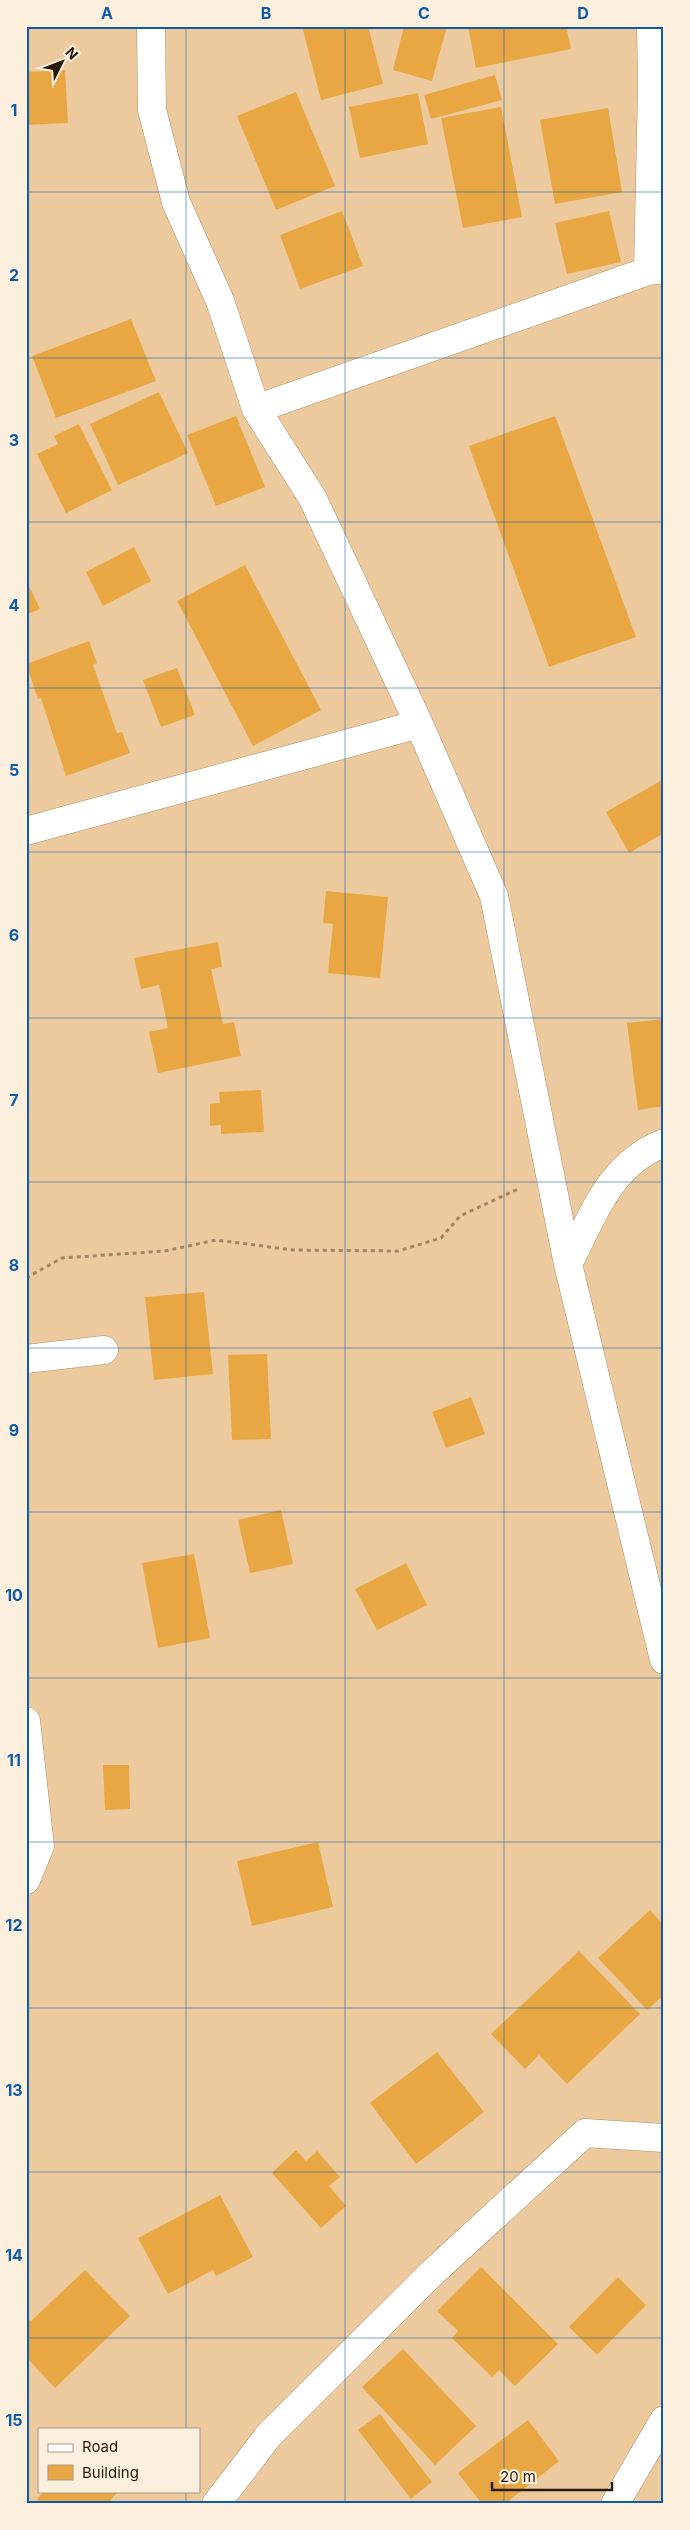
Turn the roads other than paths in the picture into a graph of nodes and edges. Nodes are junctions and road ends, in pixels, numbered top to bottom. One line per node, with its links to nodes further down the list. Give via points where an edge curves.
1 (151, 26): 4 (street, via 152,110 176,202 220,301)
2 (651, 26): 3 (street)
3 (656, 270): 4 (street)
4 (256, 409): 5 (street, via 312,497)
5 (419, 724): 6 (street); 8 (street, via 494,896)
6 (26, 831)
7 (664, 1143): 8 (street, via 648,1149 625,1165 606,1190)
8 (568, 1264): 11 (street)
9 (104, 1350): 10 (street)
10 (26, 1359)
11 (655, 1590): 12 (street)
12 (664, 1660)
13 (26, 1721): 14 (street, via 40,1846)
14 (26, 1880)
15 (664, 2138): 17 (street, via 585,2133 433,2272 269,2435)
16 (664, 2420): 18 (street)
17 (216, 2504)
18 (615, 2504)

